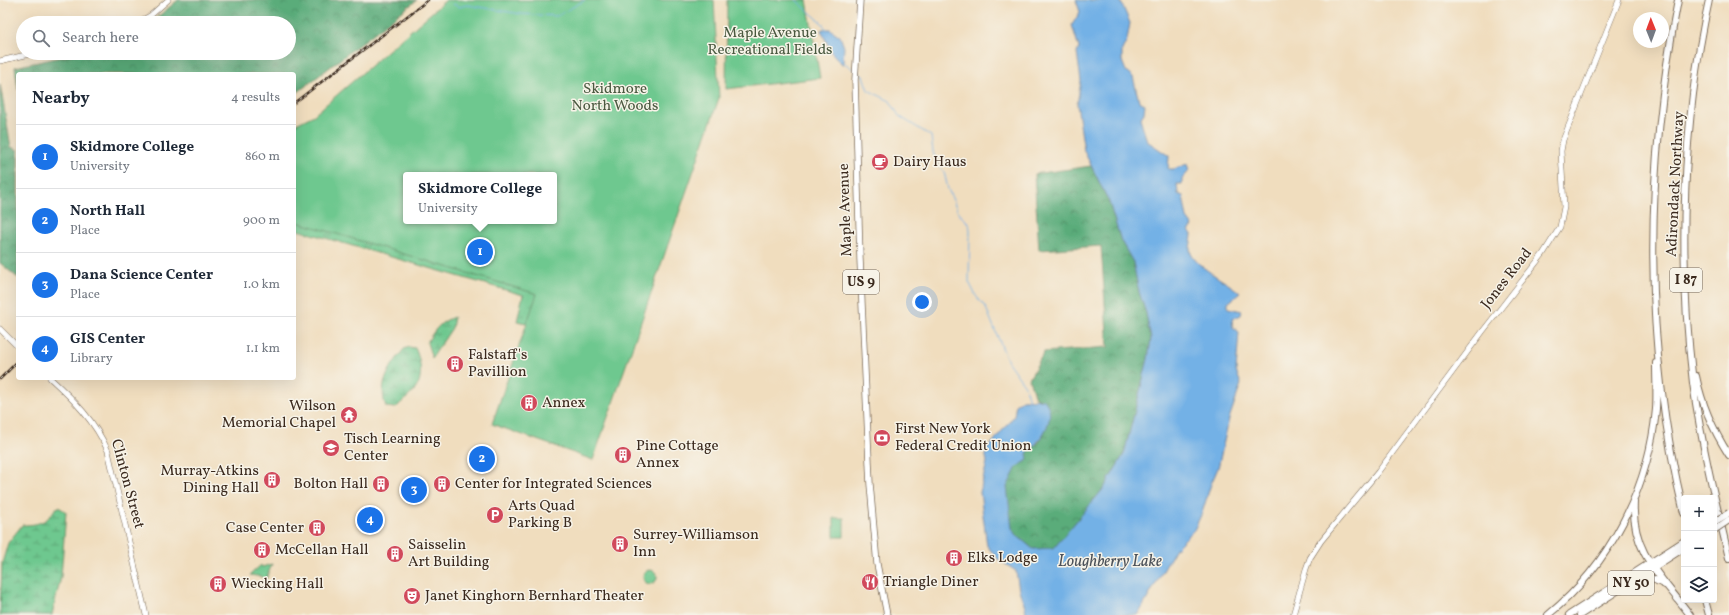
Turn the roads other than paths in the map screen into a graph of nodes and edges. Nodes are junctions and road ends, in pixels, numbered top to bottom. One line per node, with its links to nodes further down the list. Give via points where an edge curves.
1 (168, 0): 6 (street)
2 (860, 0): 28 (main road, Maple Avenue / US 9, via 855,80 857,205 870,484 877,564)
3 (1619, 0): 29 (street, Jones Road, via 1561,145 1564,207 1560,227 1543,254 1378,472 1326,534 1310,558)
4 (1678, 0): 10 (highway, Adirondack Northway / I 87, via 1662,90 1656,163 1653,225)
5 (1709, 0): 11 (highway, Adirondack Northway / I 87, via 1696,76 1687,183 1685,237)
6 (150, 16)
7 (16, 57): 8 (street)
8 (0, 61)
9 (0, 329): 12 (street)
10 (1655, 330): 15 (highway, via 1656,411 1649,455); 16 (highway, Adirondack Northway / I 87, via 1668,431)
11 (1689, 338): 14 (highway, via 1701,400 1710,423); 22 (highway, Adirondack Northway / I 87, via 1708,468)
12 (16, 345)
13 (52, 380): 27 (street, Clinton Street, via 90,418 108,451)
14 (1729, 455)
15 (1634, 498): 23 (highway, via 1637,536); 30 (highway, via 1613,541 1599,562 1575,591)
16 (1681, 498)
17 (1729, 513): 18 (highway, bridge)
18 (1717, 520)
19 (1729, 520): 20 (highway, bridge)
20 (1717, 528)
21 (1681, 547): 23 (highway, NY 50)
22 (1729, 558)
23 (1652, 566): 24 (highway, NY 50); 25 (highway); 31 (highway, NY 50)
24 (1632, 582): 25 (highway, via 1651,578); 32 (highway, NY 50)
25 (1670, 589): 33 (highway)
26 (1706, 603): 34 (highway)
27 (146, 615)
28 (887, 615)
29 (1293, 615)
30 (1548, 615)
31 (1569, 615)
32 (1580, 615)
33 (1690, 615)
34 (1709, 615)

